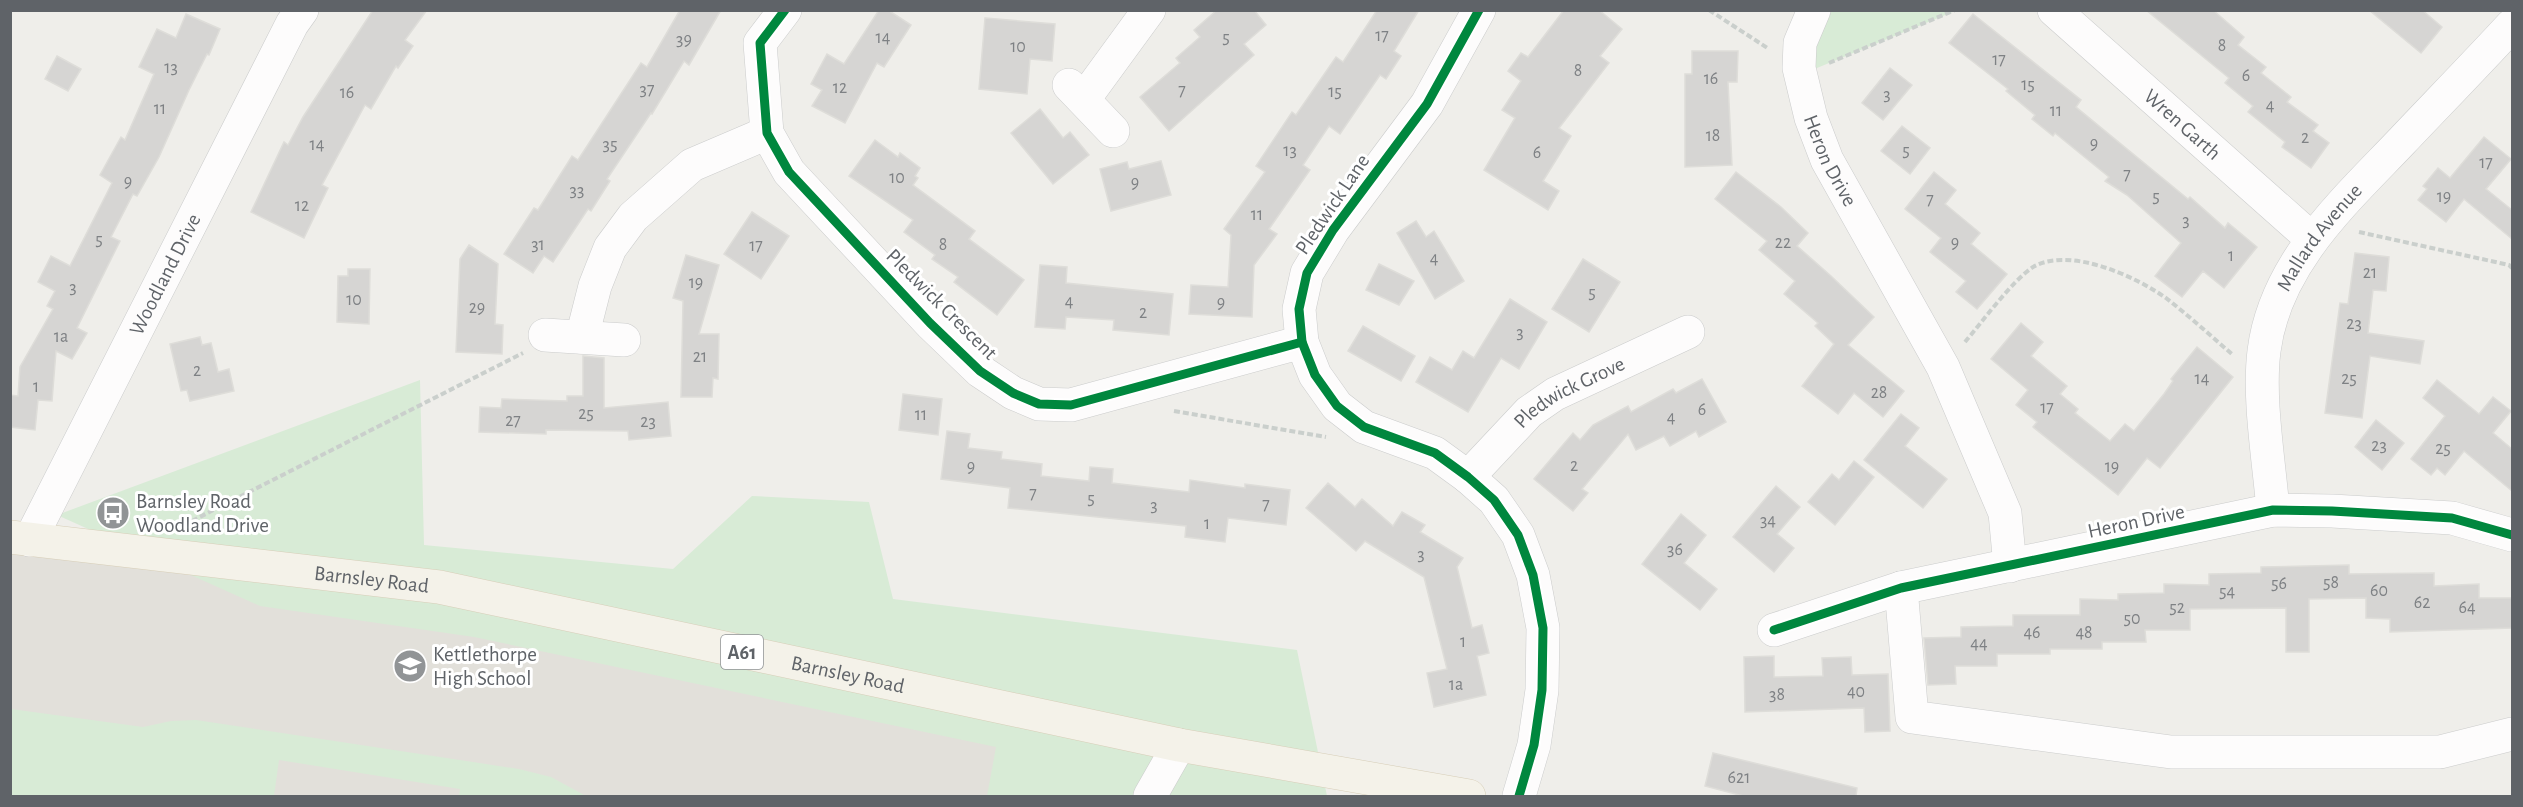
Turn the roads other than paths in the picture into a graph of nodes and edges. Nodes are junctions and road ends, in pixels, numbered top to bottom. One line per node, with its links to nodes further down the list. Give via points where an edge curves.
1 (302, 10): 20 (street, Woodland Drive)
2 (785, 10): 10 (street, Pledwick Crescent, via 760,43)
3 (1149, 10): 9 (street, via 1076,92)
4 (1479, 10): 16 (street, Pledwick Lane, via 1427,104 1307,273 1299,309)
5 (1814, 10): 21 (street, Heron Drive, via 1800,43 1800,71 1811,118 1827,160 1943,367 2004,513)
6 (2054, 10): 11 (street, Wren Garth)
7 (2496, 10): 8 (street)
8 (2512, 25): 11 (street, Mallard Avenue)
9 (1113, 131)
10 (767, 133): 14 (street, via 692,165 633,217 610,248); 16 (street, Pledwick Crescent, via 789,172 930,323 980,371 1013,393 1039,404 1071,405)
11 (2317, 231): 18 (street, Mallard Avenue, via 2288,280 2272,317 2264,350)
12 (1688, 332): 17 (street, Pledwick Grove, via 1555,394 1529,412)
13 (545, 335): 14 (street)
14 (582, 337): 15 (street)
15 (624, 340)
16 (1302, 342): 17 (street, Pledwick Lane, via 1315,375 1337,406 1365,427 1435,453)
17 (1468, 477): 28 (street, Pledwick Lane, via 1494,500 1518,535 1533,575 1544,628 1542,690 1534,745)
18 (2273, 510): 19 (street, Heron Drive, via 2452,518); 21 (street, Heron Drive)
19 (2512, 534)
20 (20, 538): 25 (main road, Barnsley Road / A61, via 440,587)
21 (2010, 566): 22 (street, Heron Drive)
22 (1901, 588): 23 (street, Heron Drive); 24 (street, via 1912,717 2171,752 2440,752)
23 (1774, 630)
24 (2512, 734)
25 (1179, 745): 26 (street); 27 (main road, Barnsley Road / A61)
26 (1150, 796)
27 (1470, 796)
28 (1519, 796)

